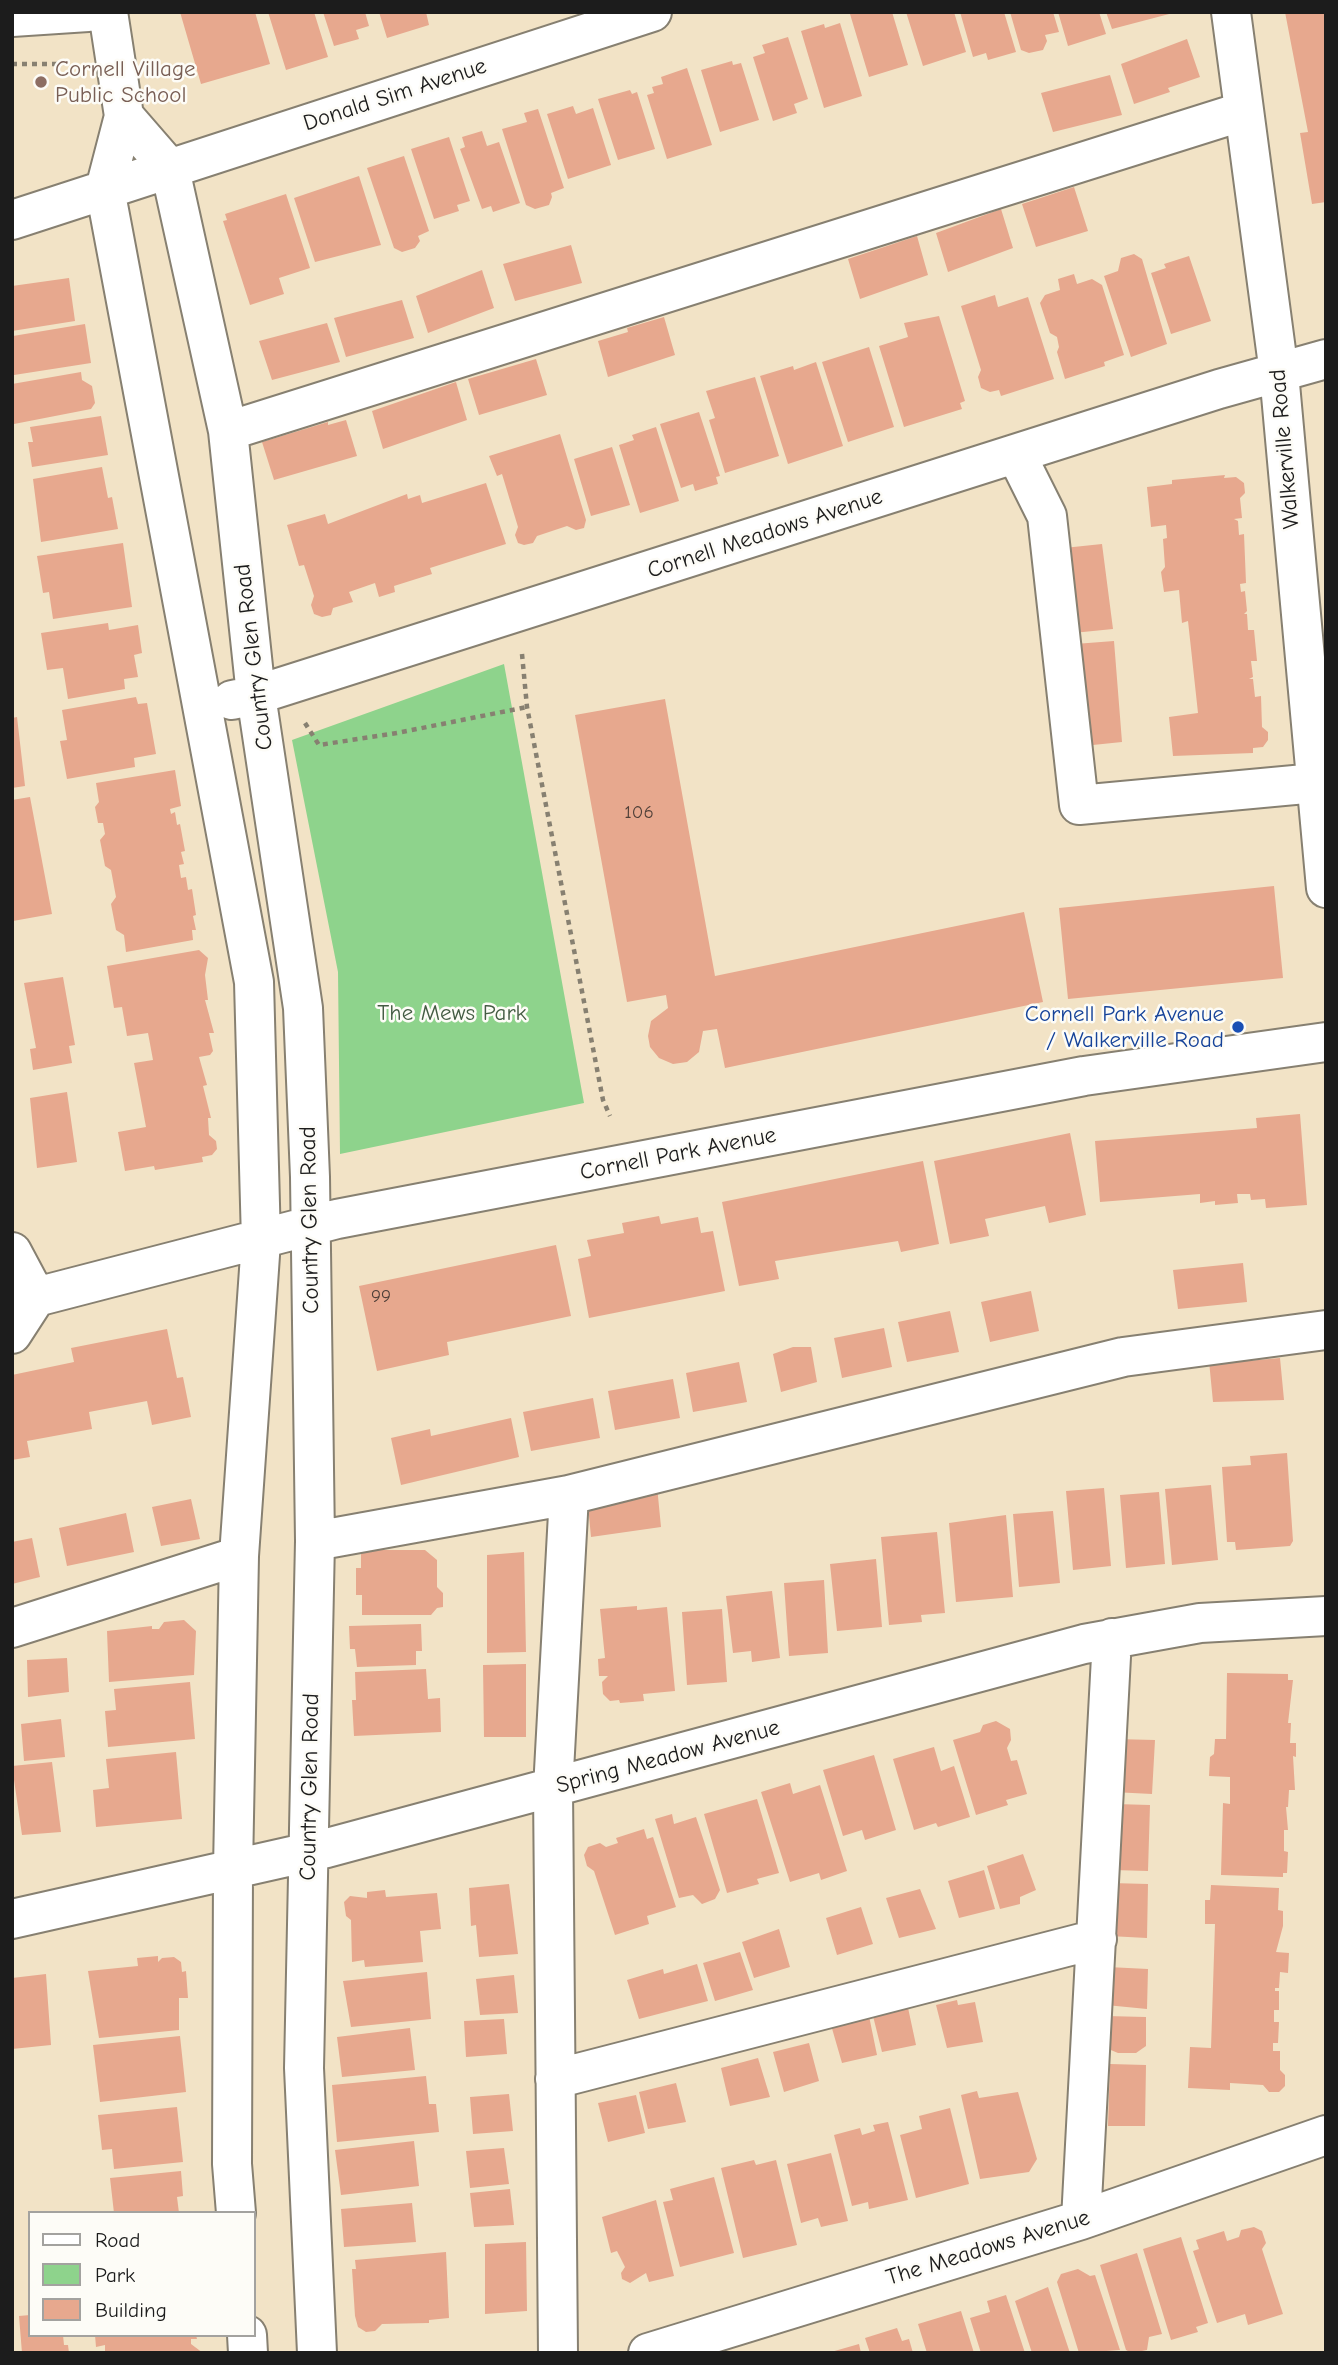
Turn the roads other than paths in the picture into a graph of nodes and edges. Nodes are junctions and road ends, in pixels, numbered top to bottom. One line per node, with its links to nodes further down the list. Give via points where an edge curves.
1 (88, 12): 5 (street)
2 (107, 12): 7 (street, Country Glen Road)
3 (652, 12): 8 (street, Donald Sim Avenue)
4 (1231, 12): 6 (street, Walkerville Road)
5 (12, 17)
6 (1244, 111): 11 (street, Walkerville Road); 12 (street)
7 (124, 116): 8 (street, Country Glen Road); 8 (street, Country Glen Road)
8 (138, 179): 9 (street, Donald Sim Avenue); 12 (street, Country Glen Road); 15 (street, Country Glen Road)
9 (12, 220)
10 (1326, 359): 11 (street, Cornell Meadows Avenue)
11 (1279, 373): 13 (street, Cornell Meadows Avenue); 16 (street, Walkerville Road)
12 (228, 431): 14 (street, Country Glen Road)
13 (1016, 454): 14 (street, Cornell Meadows Avenue); 17 (street, via 1047,516 1079,805)
14 (256, 695): 15 (street, Cornell Meadows Avenue); 20 (street, Country Glen Road, via 303,1007)
15 (203, 706): 21 (street, Country Glen Road, via 254,982)
16 (1319, 738): 17 (street, Walkerville Road)
17 (1316, 783): 18 (street, Walkerville Road)
18 (1326, 887)
19 (1326, 1042): 20 (street, Cornell Park Avenue, via 1084,1076)
20 (311, 1225): 21 (street, Cornell Park Avenue); 27 (street, Country Glen Road)
21 (261, 1241): 23 (street, Cornell Park Avenue); 28 (street, Country Glen Road)
22 (12, 1252): 23 (street)
23 (24, 1292): 25 (street)
24 (1326, 1330): 26 (street, via 1123,1357)
25 (12, 1334)
26 (569, 1496): 27 (street); 32 (street)
27 (315, 1541): 33 (street, Country Glen Road)
28 (239, 1556): 30 (street); 34 (street, Country Glen Road)
29 (1326, 1616): 31 (street, Spring Meadow Avenue, via 1200,1623)
30 (12, 1628)
31 (1112, 1638): 32 (street, Spring Meadow Avenue); 36 (street)
32 (553, 1789): 33 (street, Spring Meadow Avenue); 37 (street)
33 (308, 1853): 34 (street, Spring Meadow Avenue); 41 (street, Country Glen Road, via 304,2068)
34 (233, 1869): 35 (street, Spring Meadow Avenue); 39 (street, Country Glen Road)
35 (12, 1919)
36 (1097, 1939): 37 (street); 40 (street)
37 (555, 2079): 42 (street)
38 (1326, 2135): 40 (street, The Meadows Avenue)
39 (236, 2211)
40 (1081, 2220): 43 (street, The Meadows Avenue)
41 (317, 2353)
42 (558, 2353)
43 (648, 2353)

